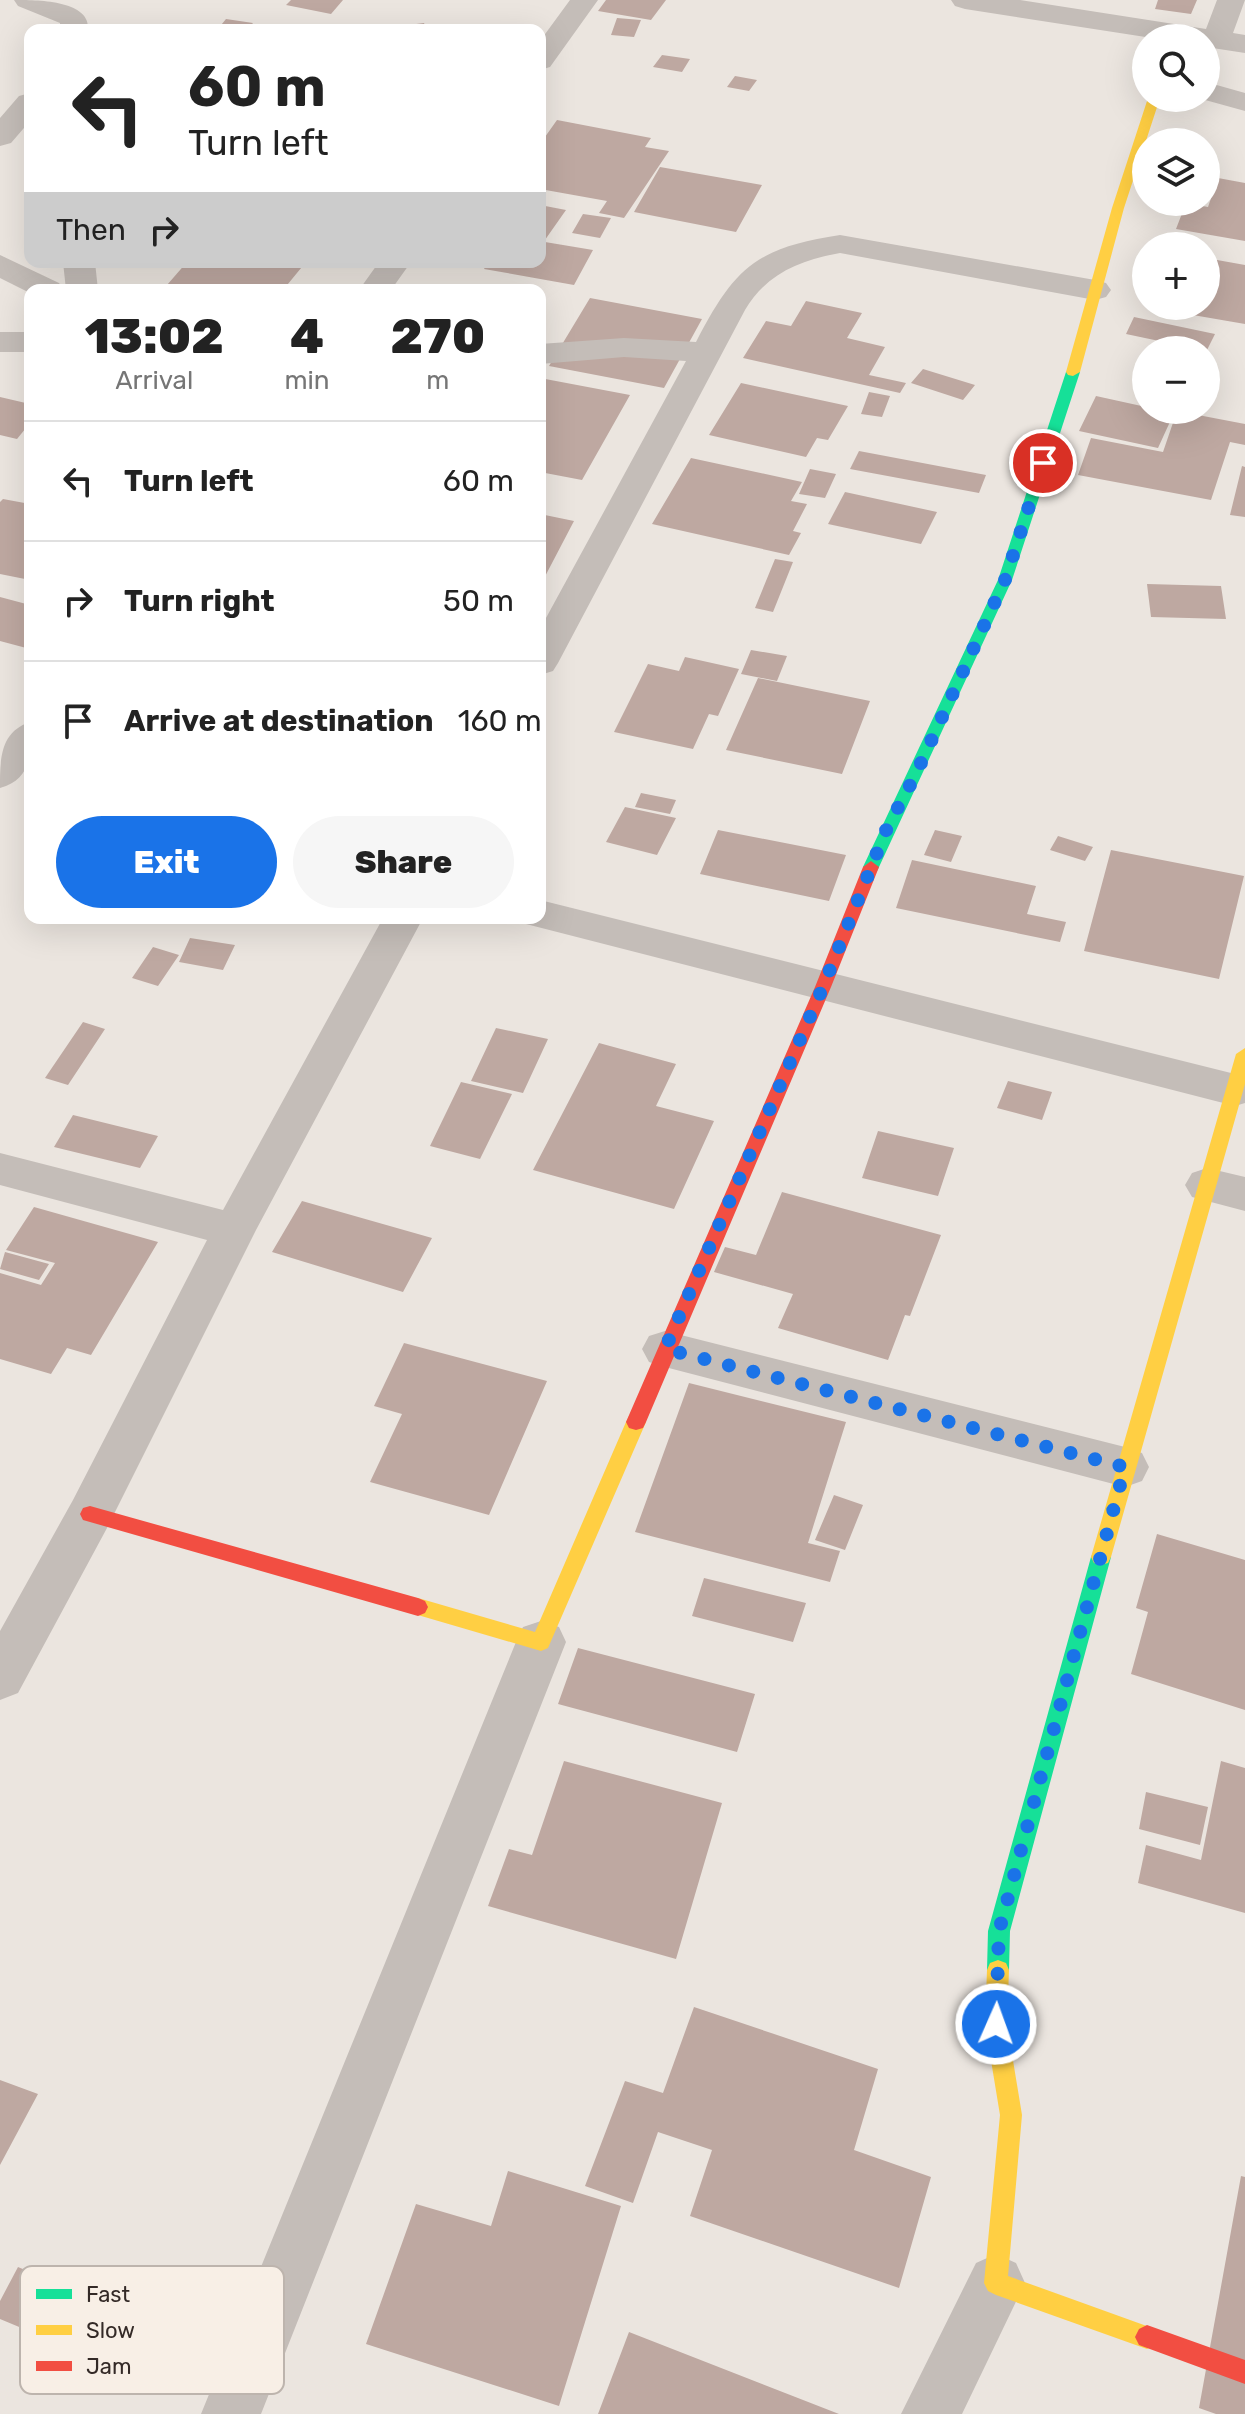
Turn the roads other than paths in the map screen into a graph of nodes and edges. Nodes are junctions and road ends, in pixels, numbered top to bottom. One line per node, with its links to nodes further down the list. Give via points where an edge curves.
1 (28, 0): 5 (street, via 75,19)
2 (584, 0): 8 (street)
3 (965, 0): 6 (street)
4 (1231, 0): 7 (street)
5 (75, 24)
6 (1132, 28)
7 (1231, 42)
8 (546, 53)
9 (1220, 95): 10 (street)
10 (1245, 102)
11 (24, 109): 13 (street)
12 (1150, 112): 16 (street)
13 (0, 137)
14 (0, 265): 15 (street)
15 (36, 284)
16 (1095, 290): 20 (street, via 840,244 799,250 744,287); 26 (street, via 1062,410 1005,580 887,828)
17 (0, 342): 18 (street)
18 (24, 342)
19 (546, 353): 20 (street, via 650,345)
20 (707, 353): 21 (street)
21 (546, 652)
22 (24, 743): 23 (street)
23 (0, 775)
24 (546, 916): 26 (street)
25 (400, 924): 30 (street)
26 (823, 987): 27 (street); 31 (street)
27 (1240, 1072): 29 (street)
28 (0, 1169): 30 (street)
29 (1226, 1189): 32 (street)
30 (234, 1230): 33 (street)
31 (665, 1349): 32 (street); 34 (street)
32 (1125, 1467): 37 (street, via 999,1931 996,2024 1011,2115)
33 (90, 1514): 34 (street); 35 (street)
34 (541, 1642): 36 (street)
35 (0, 1678)
36 (284, 2282)
37 (996, 2283): 38 (street); 41 (street)
38 (1245, 2372)
39 (239, 2394): 40 (street)
40 (231, 2414)
41 (931, 2414)

